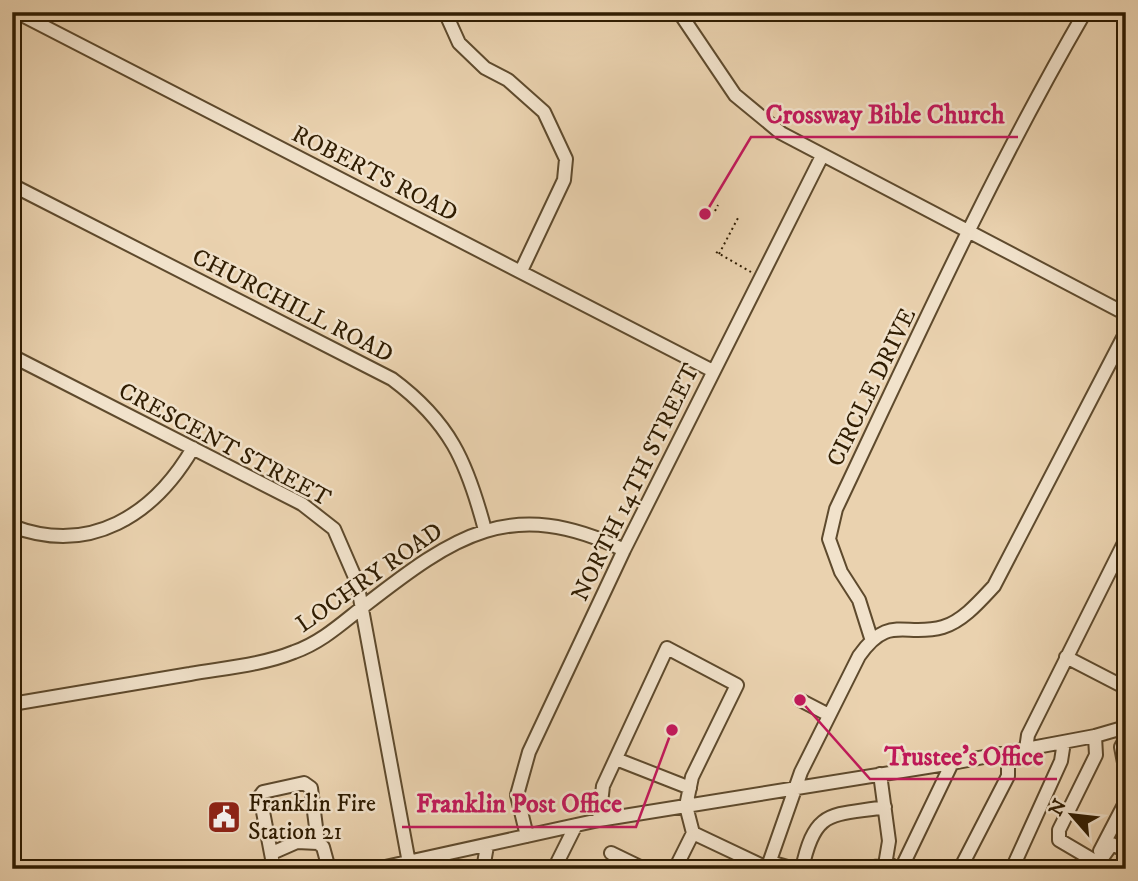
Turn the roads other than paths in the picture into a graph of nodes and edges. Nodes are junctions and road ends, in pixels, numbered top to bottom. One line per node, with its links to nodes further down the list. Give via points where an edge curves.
1 (16, 12): 8 (street, ROBERTS ROAD)
2 (446, 12): 8 (street, via 459,43 544,112 566,159 564,180)
3 (679, 12): 5 (street, via 735,95 781,133)
4 (1085, 12): 7 (street, CIRCLE DRIVE)
5 (822, 156): 7 (street); 12 (street, NORTH 14TH STREET)
6 (12, 185): 15 (street, CHURCHILL ROAD, via 392,379 424,404 450,435 472,480)
7 (970, 230): 9 (street); 19 (street, CIRCLE DRIVE, via 836,509 829,539 841,572 859,600)
8 (521, 271): 12 (street, ROBERTS ROAD)
9 (1126, 314)
10 (1126, 332): 19 (street, via 994,586 945,626 901,628)
11 (12, 356): 13 (street, CRESCENT STREET)
12 (713, 371): 17 (street, NORTH 14TH STREET)
13 (192, 448): 14 (street, via 158,498 105,529 61,536); 18 (street, CRESCENT STREET, via 325,519 345,547 358,582)
14 (12, 526)
15 (485, 530): 17 (street, LOCHRY ROAD, via 533,524 565,527); 18 (street, LOCHRY ROAD, via 430,556)
16 (1126, 539): 20 (street)
17 (624, 550): 43 (street, NORTH 14TH STREET, via 528,752 517,795)
18 (361, 608): 23 (street, LOCHRY ROAD, via 310,645 275,658); 51 (street, CRESCENT STREET)
19 (871, 638): 24 (street)
20 (1066, 657): 21 (street); 28 (street, via 1028,735)
21 (1126, 688)
22 (800, 700): 24 (street)
23 (12, 704)
24 (827, 714): 34 (street)
25 (1125, 732): 26 (street); 32 (street, via 1121,747)
26 (1095, 736): 27 (street); 50 (street, via 1096,755 1059,835 1062,844)
27 (1065, 742): 28 (street); 66 (street)
28 (1026, 749): 29 (street)
29 (1008, 752): 31 (street); 65 (street, via 1008,776)
30 (616, 759): 35 (street); 35 (street, via 667,648 737,685); 40 (street, via 603,786)
31 (952, 763): 33 (street); 54 (street)
32 (1126, 773)
33 (880, 774): 34 (street); 38 (street)
34 (797, 786): 37 (street); 53 (street)
35 (690, 788): 37 (street)
36 (1126, 801): 50 (street, via 1099,854)
37 (686, 806): 40 (street); 42 (street)
38 (885, 807): 52 (street); 63 (street, via 832,816 818,823)
39 (1126, 817): 45 (street)
40 (599, 820): 41 (street)
41 (576, 825): 43 (street); 59 (street)
42 (692, 833): 53 (street); 61 (street)
43 (527, 836): 46 (street)
44 (318, 843): 48 (street, via 297,842); 48 (street, via 311,788 304,783 260,796); 56 (street)
45 (1112, 844): 47 (street); 50 (street, via 1102,858)
46 (487, 846): 51 (street); 58 (street)
47 (1126, 851)
48 (272, 853): 55 (street)
49 (611, 853): 60 (street)
50 (1089, 859)
51 (409, 863): 57 (street)
52 (886, 865): 54 (street); 64 (street)
53 (768, 866): 62 (street)
54 (902, 867)
55 (274, 869)
56 (329, 869)
57 (376, 869)
58 (483, 869)
59 (554, 869)
60 (644, 869)
61 (675, 869)
62 (794, 869)
63 (802, 869)
64 (857, 869)
65 (960, 869)
66 (1012, 869)

